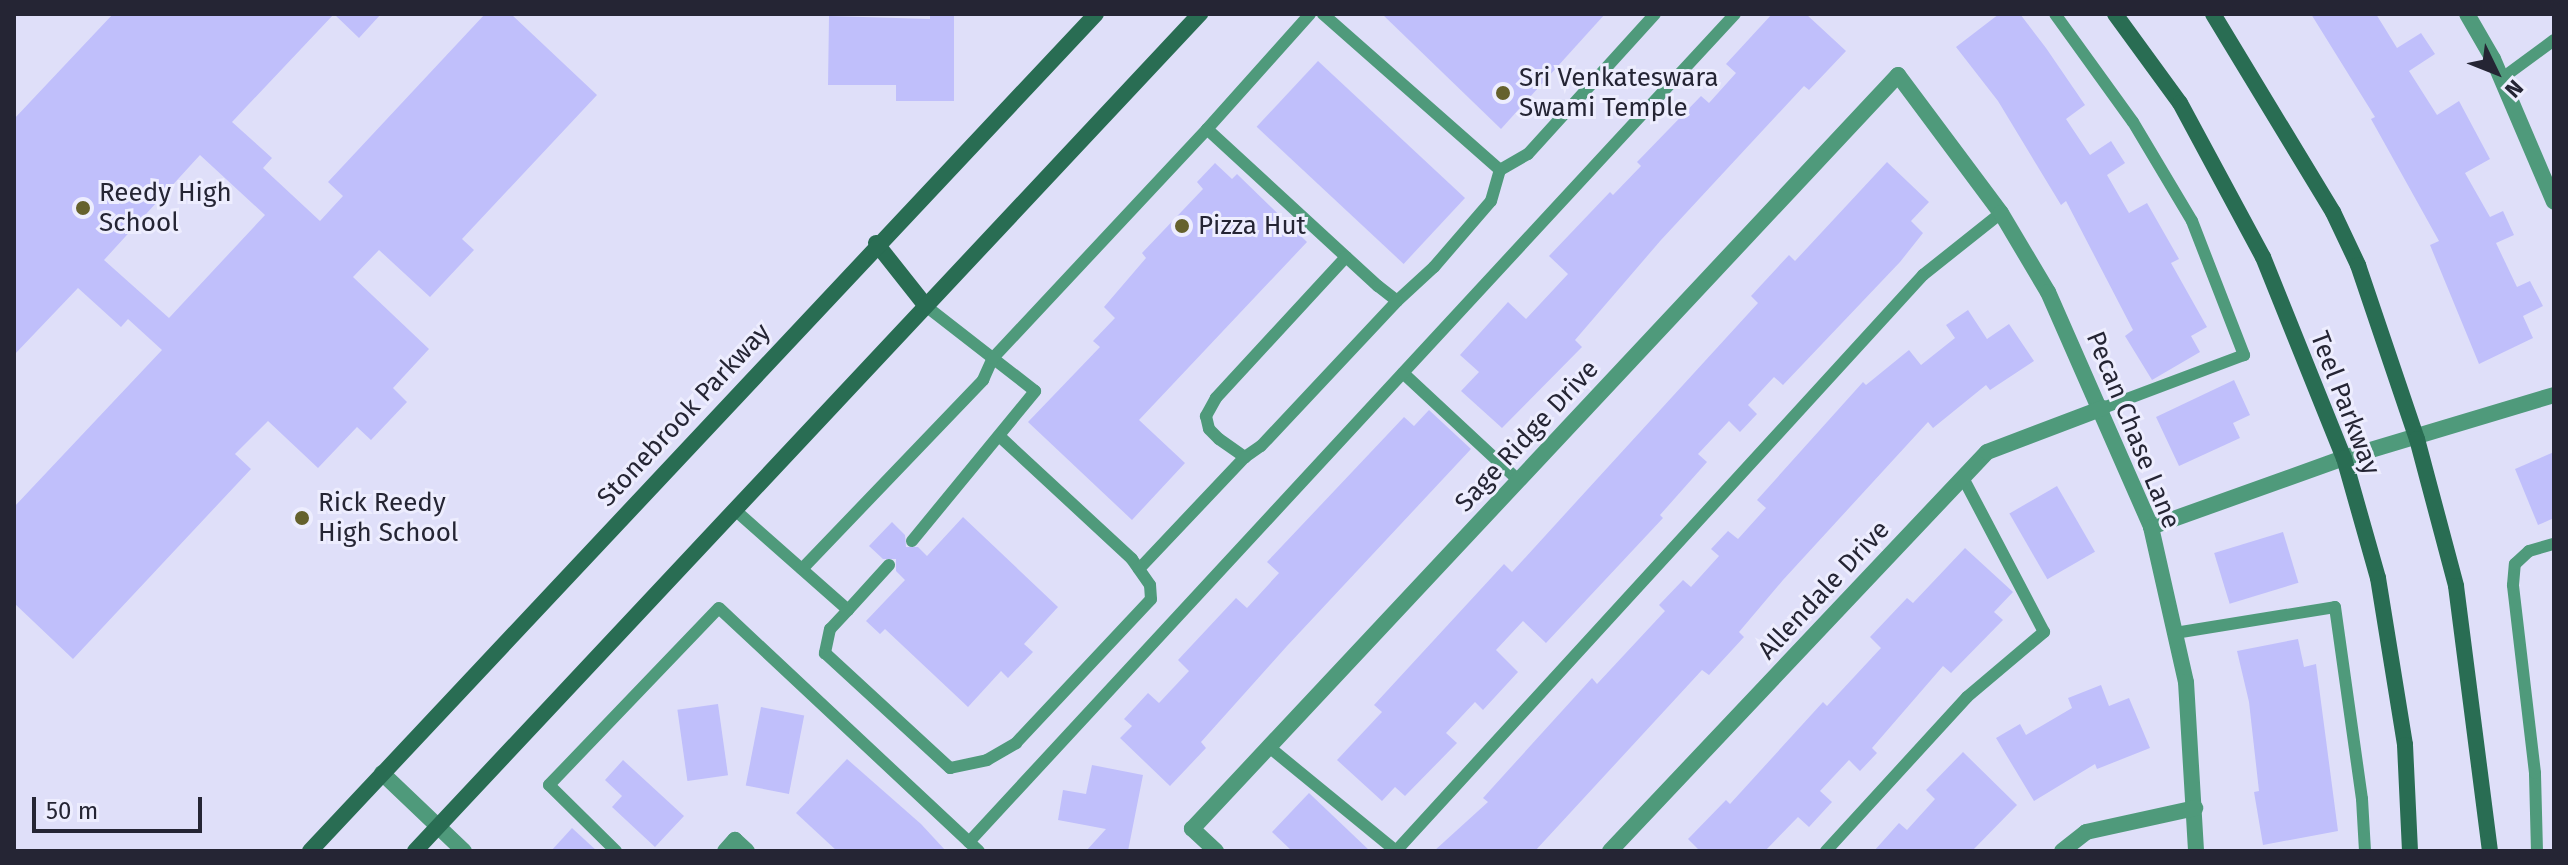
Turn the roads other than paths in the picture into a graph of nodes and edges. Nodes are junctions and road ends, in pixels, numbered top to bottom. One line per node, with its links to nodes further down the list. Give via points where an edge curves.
1 (1096, 14): 18 (main road, Stonebrook Parkway)
2 (1200, 14): 21 (main road)
3 (1310, 14): 14 (lane)
4 (1323, 14): 15 (lane)
5 (1655, 14): 15 (lane, via 1528,154)
6 (1735, 14): 23 (lane)
7 (2055, 14): 25 (lane, via 2133,122 2192,221 2244,355)
8 (2115, 14): 29 (main road, Teel Parkway, via 2180,103 2263,257)
9 (2213, 14): 27 (main road, Teel Parkway, via 2333,212 2358,265)
10 (2467, 14): 13 (street)
11 (2554, 40): 13 (lane)
12 (1898, 75): 17 (street, Pecan Chase Lane); 31 (street, Sage Ridge Drive)
13 (2501, 79): 16 (street)
14 (1207, 129): 19 (lane); 22 (lane)
15 (1500, 170): 20 (lane, via 1491,201)
16 (2554, 202)
17 (2001, 213): 25 (street, Pecan Chase Lane, via 2048,292); 41 (lane, via 1923,275 1396,851)
18 (876, 243): 21 (main road); 42 (main road, Stonebrook Parkway)
19 (1346, 257): 20 (lane); 28 (lane, via 1216,398 1206,416 1209,429)
20 (1397, 301): 28 (lane)
21 (926, 306): 22 (lane); 32 (main road)
22 (993, 358): 26 (lane, via 1035,391); 37 (lane, via 983,380)
23 (1403, 373): 31 (lane); 45 (lane)
24 (2554, 395): 27 (street)
25 (2103, 408): 30 (street, Allendale Drive, via 1987,452); 33 (street, Pecan Chase Lane)
26 (999, 436): 34 (lane); 38 (lane)
27 (2417, 439): 29 (street); 57 (main road, Teel Parkway, via 2456,586)
28 (1245, 457): 38 (lane)
29 (2344, 458): 33 (street); 56 (main road, Teel Parkway, via 2378,578 2405,745)
30 (1963, 478): 51 (street, Allendale Drive); 52 (lane, via 2044,632 1967,697)
31 (1518, 480): 41 (street, Sage Ridge Drive)
32 (735, 510): 37 (lane); 44 (main road)
33 (2151, 527): 40 (street, Pecan Chase Lane)
34 (912, 541)
35 (2554, 544): 58 (lane, via 2529,551 2515,564 2513,585 2535,773)
36 (889, 565): 39 (lane)
37 (802, 569): 39 (lane)
38 (1139, 569): 39 (lane, via 1150,585 1151,599 1016,743 987,760 950,768 825,653 830,629)
39 (848, 610)
40 (2175, 633): 43 (street, Pecan Chase Lane, via 2186,682); 55 (lane, via 2335,607)
41 (1269, 747): 50 (street, Sage Ridge Drive, via 1192,829)
42 (382, 773): 44 (street); 46 (main road, Stonebrook Parkway)
43 (2195, 808): 53 (street, via 2086,832); 54 (street, Pecan Chase Lane)
44 (438, 826): 47 (main road); 48 (street)
45 (974, 846): 49 (lane, via 719,608 549,785)
46 (310, 851)
47 (415, 851)
48 (464, 851)
49 (616, 851)
50 (1216, 851)
51 (1610, 851)
52 (1826, 851)
53 (2062, 851)
54 (2196, 851)
55 (2365, 851)
56 (2410, 851)
57 (2490, 851)
58 (2537, 851)

